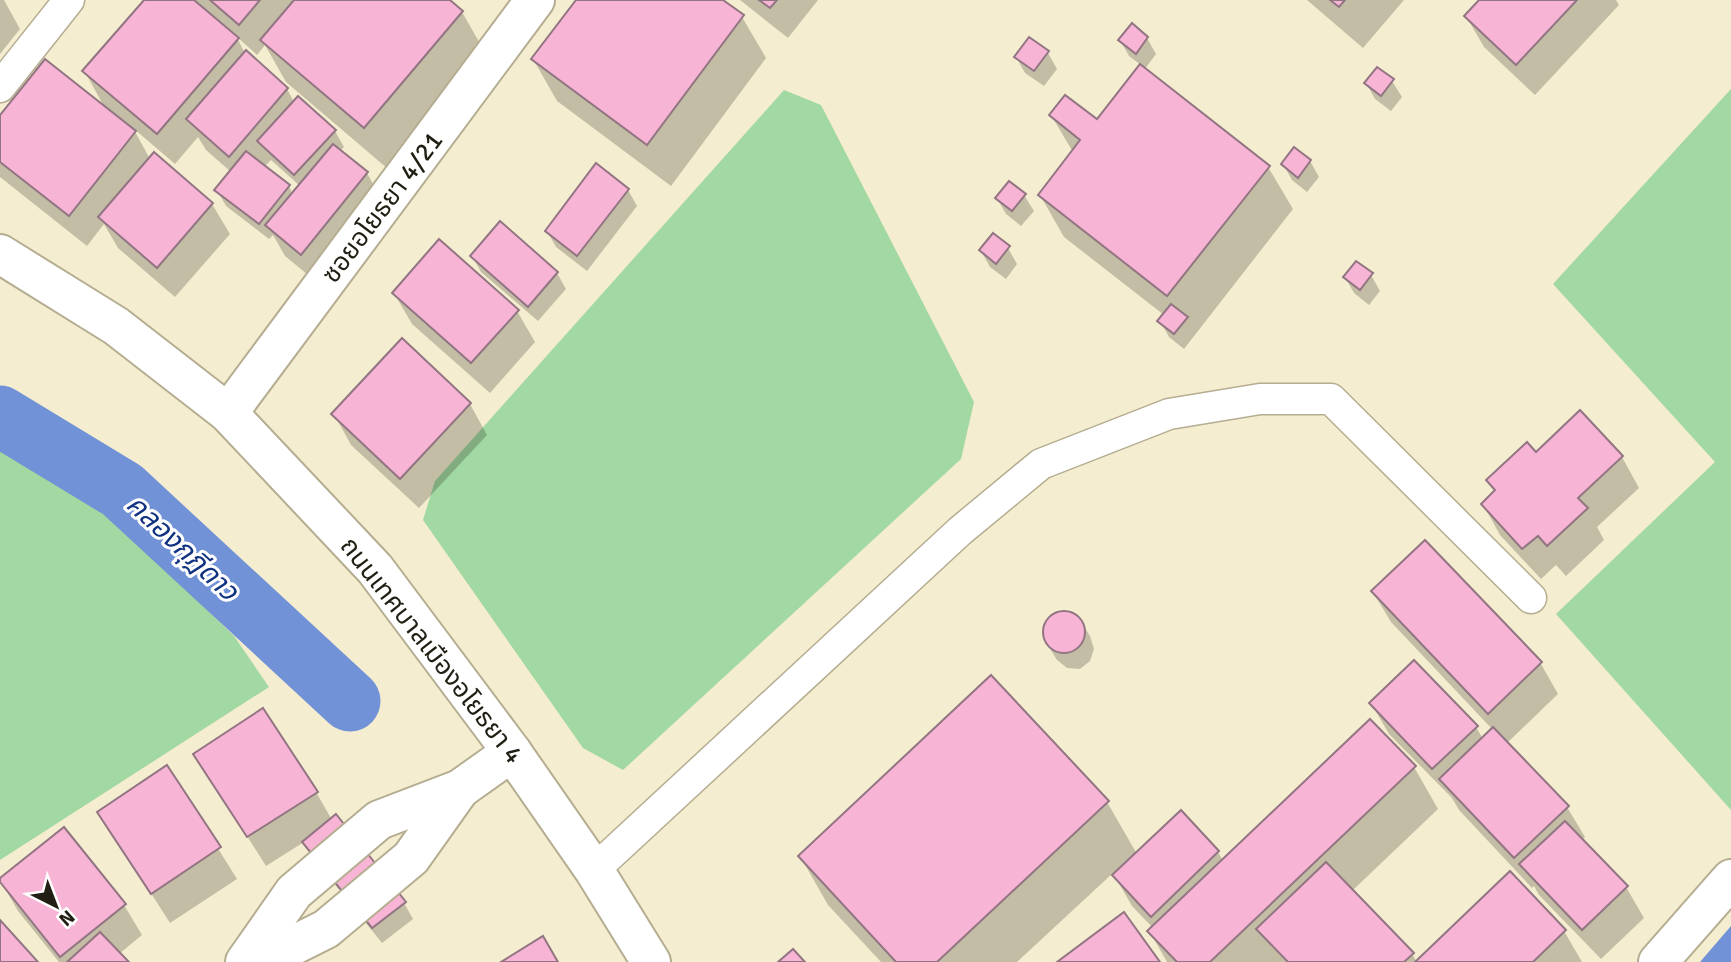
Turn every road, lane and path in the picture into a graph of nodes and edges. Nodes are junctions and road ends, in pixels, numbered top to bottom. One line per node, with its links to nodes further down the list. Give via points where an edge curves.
1 (69, 0): 3 (lane)
2 (535, 0): 5 (street, ซอยอโยธยา 4/21)
3 (0, 87)
4 (0, 254): 5 (street, ถนนเทศบาลเมืองอโยธยา 4, via 116,326)
5 (228, 413): 7 (street, ถนนเทศบาลเมืองอโยธยา 4, via 375,569)
6 (1531, 598): 9 (lane, via 1331,399 1260,400 1169,414 1041,464 960,531)
7 (512, 752): 8 (street); 9 (street, ถนนเทศบาลเมืองอโยธยา 4)
8 (460, 789): 11 (street, via 379,820 294,892); 12 (street, via 411,858 326,929)
9 (594, 870): 13 (street, ถนนเทศบาลเมืองอโยธยา 4)
10 (1731, 879): 14 (street)
11 (245, 962)
12 (260, 962)
13 (651, 962)
14 (1658, 962)

